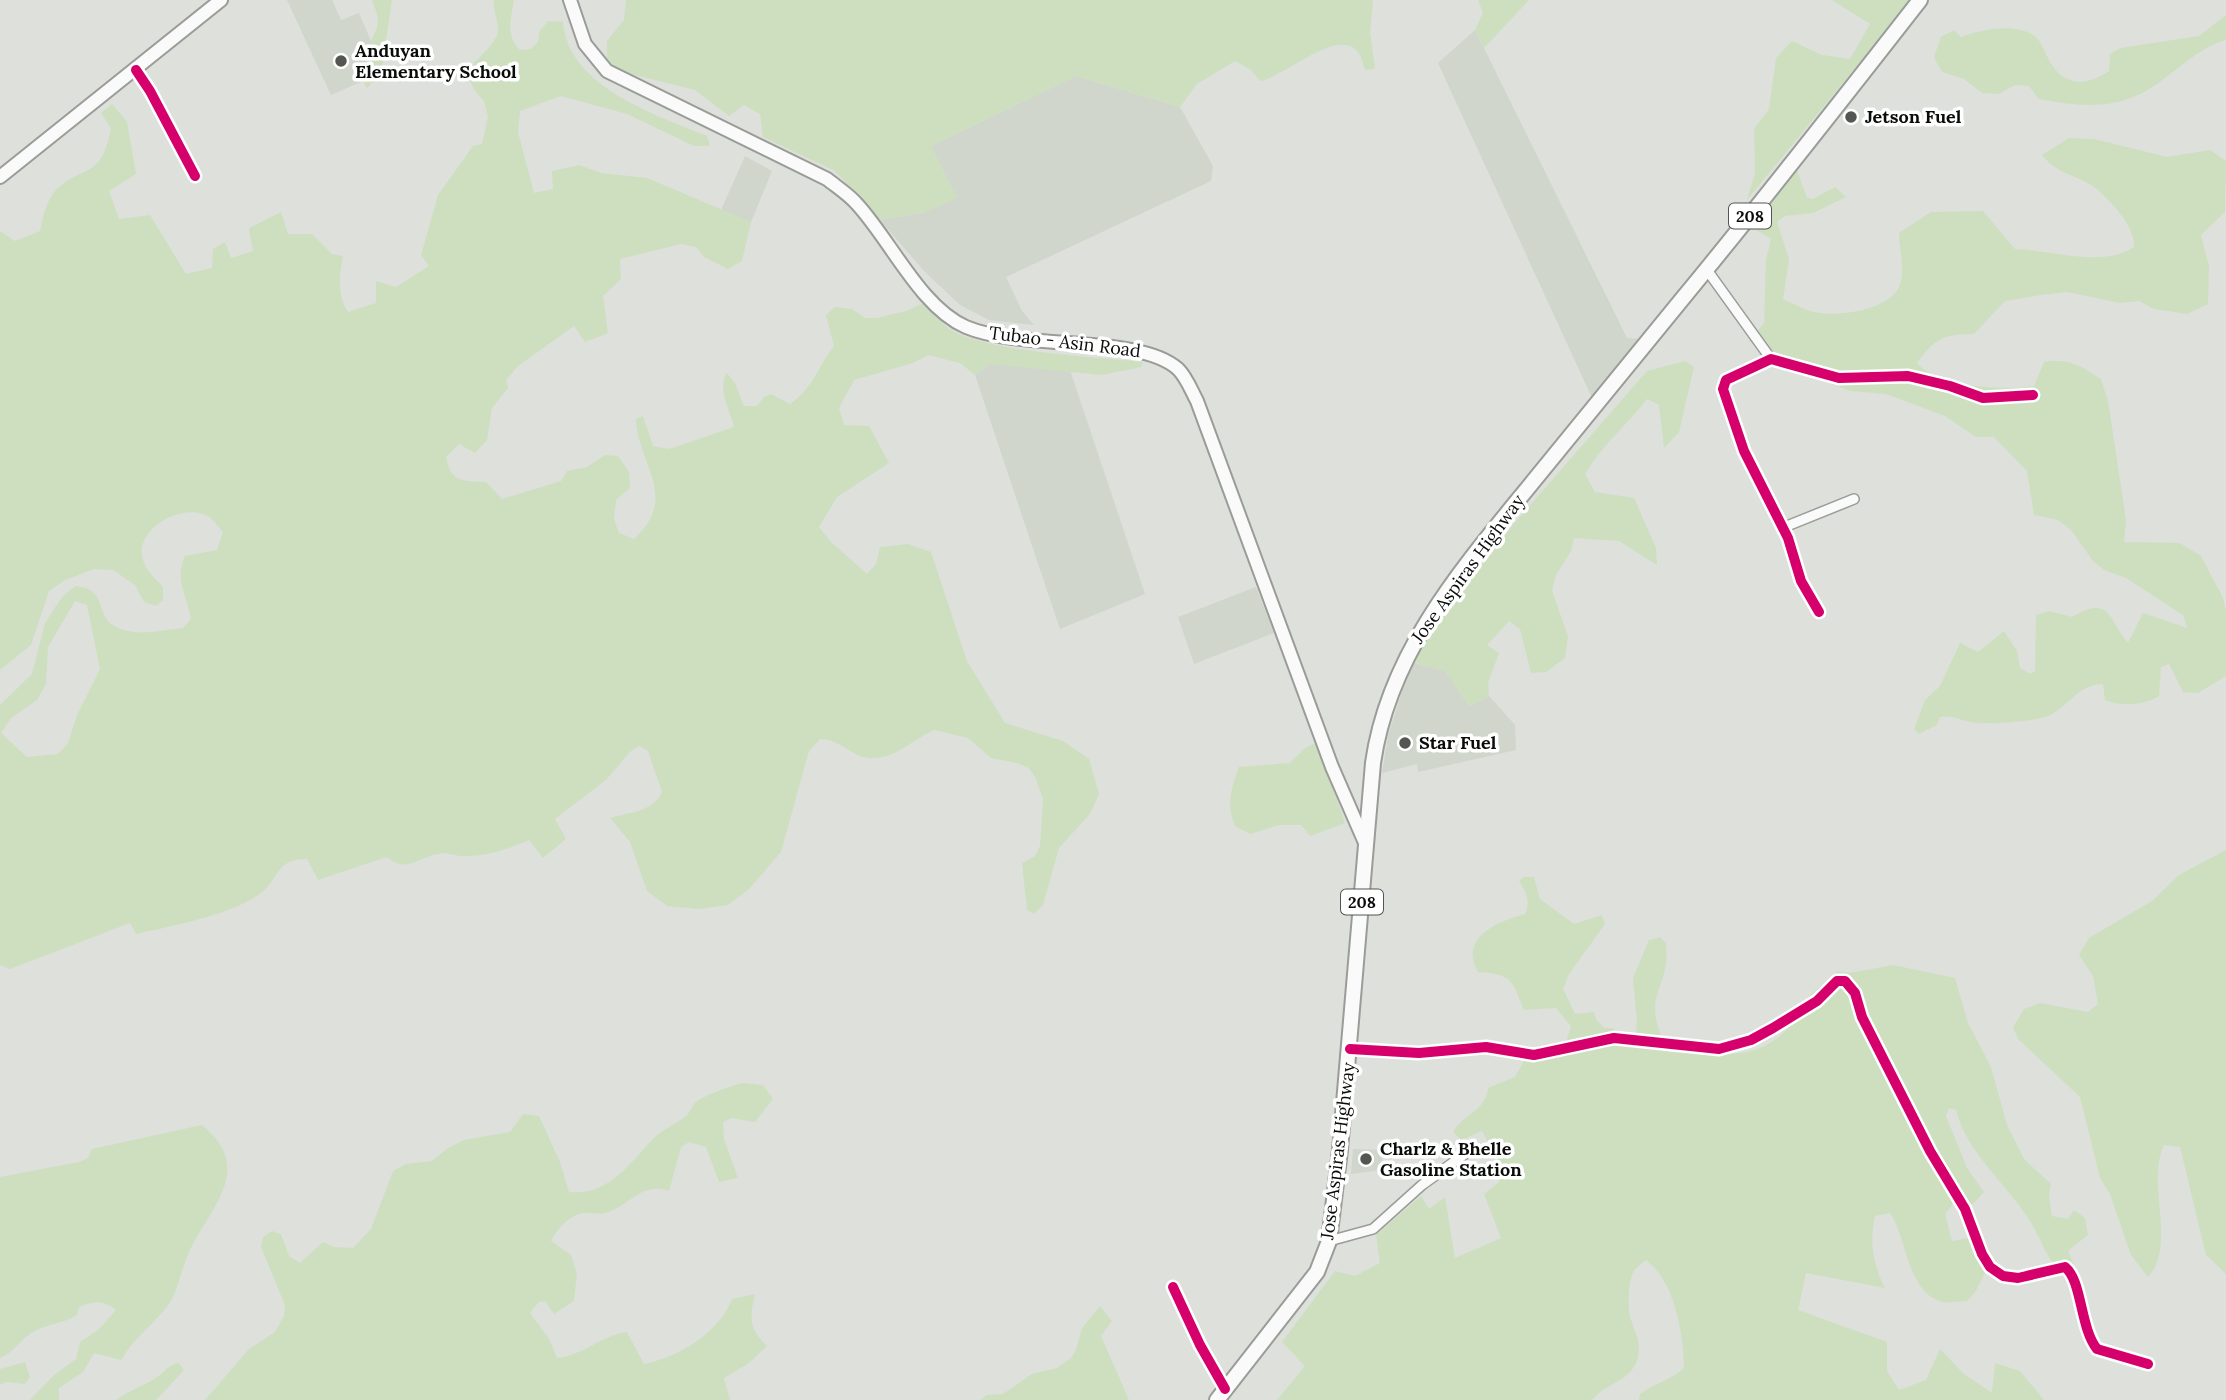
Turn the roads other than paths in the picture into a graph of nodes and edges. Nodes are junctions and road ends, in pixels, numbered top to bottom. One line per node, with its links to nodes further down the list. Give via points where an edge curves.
1 (221, 0): 4 (main road)
2 (570, 0): 13 (main road, Tubao - Asin Road, via 585,44 607,71 827,180 855,202 940,310 964,326 995,336 1152,353 1179,370 1197,401 1332,767)
3 (1920, 0): 7 (main road, Jose Aspiras Highway / 208)
4 (136, 70): 5 (street); 6 (main road)
5 (195, 176)
6 (0, 177)
7 (1707, 270): 8 (street); 13 (main road, Jose Aspiras Highway / 208, via 1494,530 1416,636 1394,680 1380,725)
8 (1771, 359): 9 (street, via 1848,379 1908,376 1983,398); 11 (street, via 1728,379 1723,387 1744,451)
9 (2033, 396)
10 (1854, 499): 11 (street)
11 (1782, 528): 12 (street, via 1801,581)
12 (1819, 612)
13 (1367, 846): 14 (main road, Jose Aspiras Highway / 208)
14 (1350, 1049): 16 (main road, Jose Aspiras Highway / 208); 18 (street, via 1419,1053 1486,1047 1534,1055 1614,1038 1719,1049 1762,1034 1817,1001 1837,981 1845,981 1855,993 1860,1013 1930,1151 1965,1209 1990,1268 2018,1278 2065,1267 2072,1275 2085,1328 2097,1349)
15 (1465, 1154): 16 (street, via 1373,1229)
16 (1329, 1241): 19 (main road, Jose Aspiras Highway / 208, via 1317,1272)
17 (1174, 1287): 19 (street)
18 (2148, 1364)
19 (1221, 1395)

